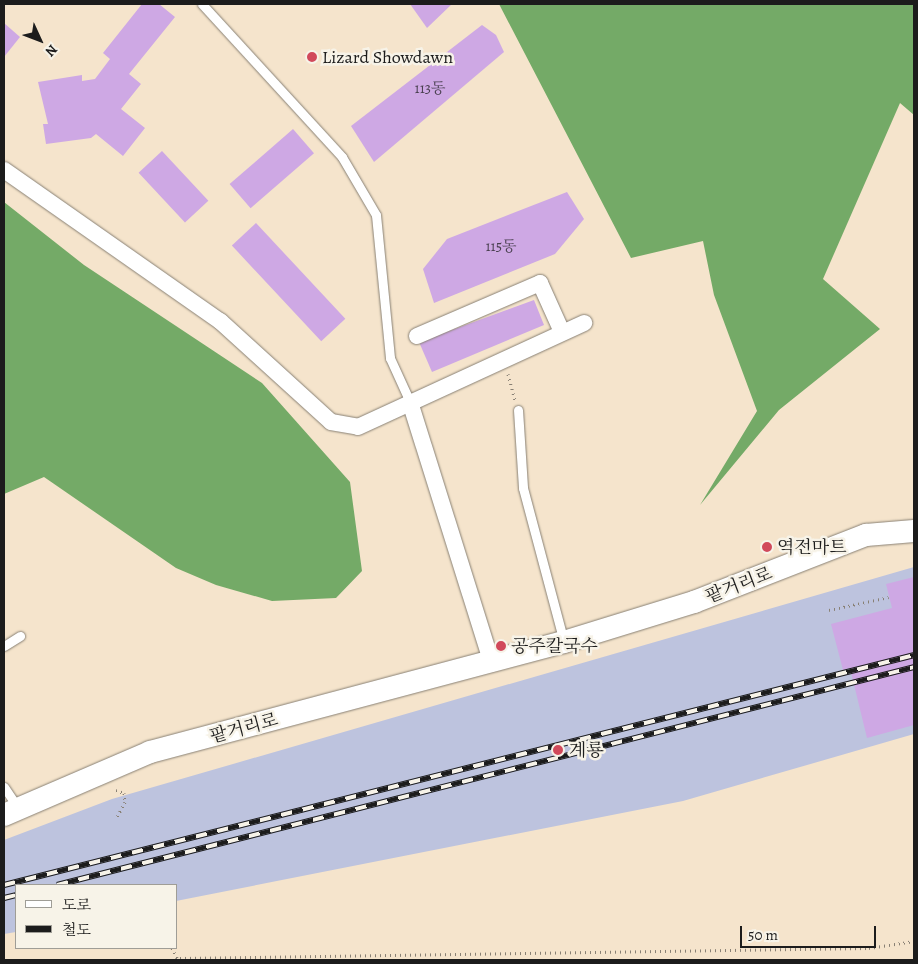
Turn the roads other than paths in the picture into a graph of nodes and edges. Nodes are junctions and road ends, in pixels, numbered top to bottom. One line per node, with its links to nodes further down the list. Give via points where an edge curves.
1 (202, 4): 6 (lane, via 342,157 376,215 390,358)
2 (4, 170): 6 (street, via 220,321 331,422 358,427)
3 (584, 323): 4 (street)
4 (562, 332): 5 (street, via 540,283); 6 (street)
5 (417, 336)
6 (410, 402): 12 (street)
7 (518, 410): 10 (lane, via 523,488)
8 (914, 531): 10 (street, 팥거리로, via 866,535 694,602)
9 (20, 636): 11 (lane)
10 (564, 642): 12 (street, 팥거리로)
11 (4, 646)
12 (492, 663): 14 (street, 팥거리로, via 150,752)
13 (4, 787): 14 (lane)
14 (11, 812)

